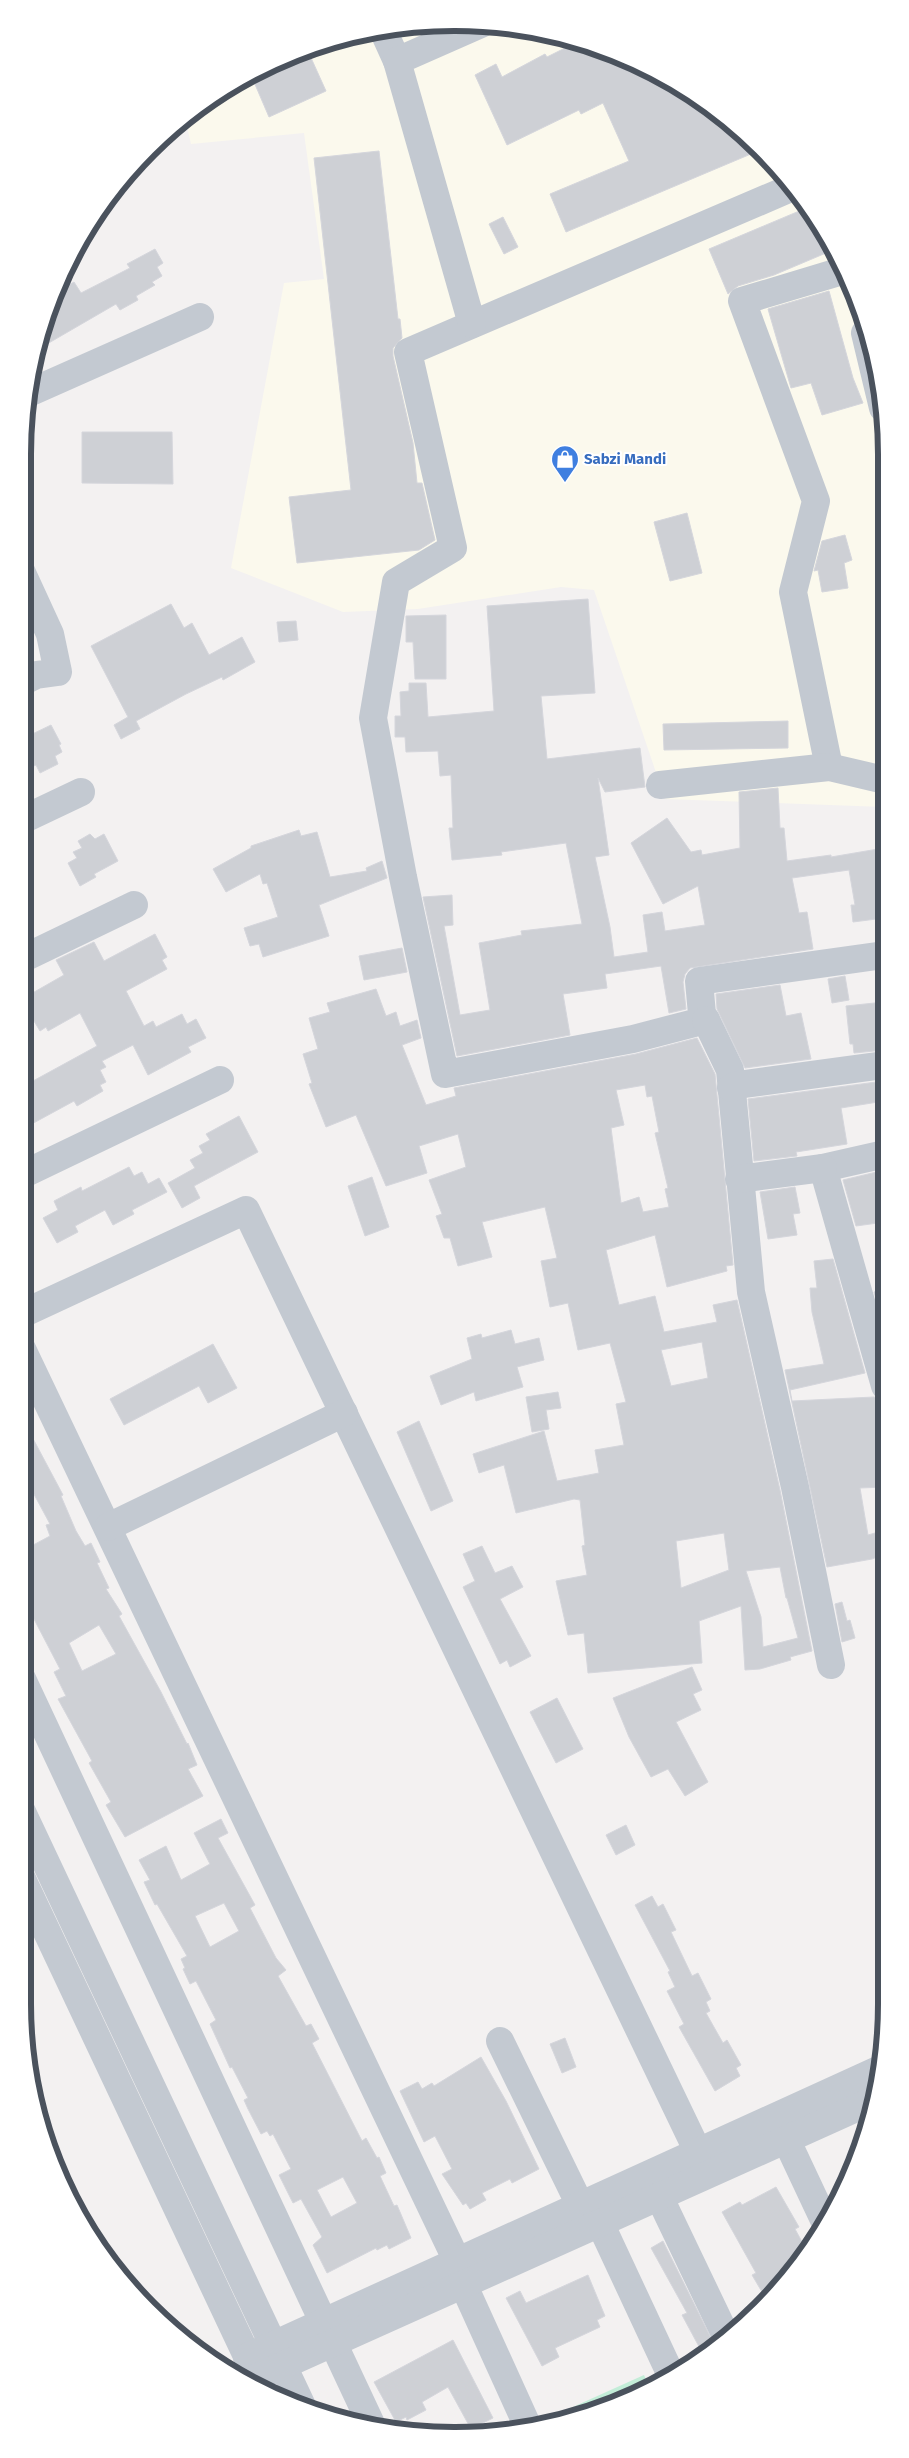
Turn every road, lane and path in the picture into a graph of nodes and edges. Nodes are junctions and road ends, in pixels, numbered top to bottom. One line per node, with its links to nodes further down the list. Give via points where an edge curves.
1 (464, 31): 3 (street)
2 (386, 37): 3 (street)
3 (397, 61): 7 (street)
4 (785, 191): 7 (street)
5 (837, 273): 11 (street, via 742,301 816,501 793,592)
6 (200, 317): 8 (street)
7 (472, 324): 19 (street, via 408,352 453,548 396,582 373,718 445,1074 633,1039)
8 (36, 390)
9 (31, 593): 10 (street, via 50,634 58,672)
10 (31, 678)
11 (829, 766): 12 (street); 13 (street)
12 (878, 778)
13 (660, 785)
14 (81, 792): 15 (street)
15 (31, 816)
16 (134, 905): 17 (street)
17 (31, 954)
18 (878, 956): 19 (street, via 699,981 702,1014)
19 (706, 1020): 22 (street, via 730,1070)
20 (878, 1066): 22 (street, via 737,1084)
21 (220, 1080): 25 (street)
22 (731, 1088): 26 (street)
23 (878, 1155): 24 (street)
24 (823, 1168): 26 (street); 28 (street)
25 (31, 1171)
26 (739, 1179): 32 (street, via 751,1292 796,1487)
27 (31, 1310): 30 (street, via 246,1210)
28 (878, 1361)
29 (31, 1368): 31 (street)
30 (344, 1413): 31 (street); 40 (street)
31 (108, 1527): 44 (street)
32 (831, 1665)
33 (31, 1698): 46 (street)
34 (31, 1831): 47 (street)
35 (31, 1898): 49 (street)
36 (500, 2041): 42 (street)
37 (872, 2073): 40 (street)
38 (865, 2104): 39 (street)
39 (786, 2139): 41 (street); 43 (street)
40 (698, 2152): 42 (street)
41 (659, 2196): 42 (street); 45 (street)
42 (590, 2214): 44 (street); 48 (street)
43 (821, 2214)
44 (460, 2274): 46 (street); 52 (street)
45 (723, 2330)
46 (328, 2332): 47 (street); 51 (street)
47 (278, 2355): 49 (street); 50 (street)
48 (668, 2369)
49 (255, 2374)
50 (298, 2397)
51 (368, 2418)
52 (525, 2421)

